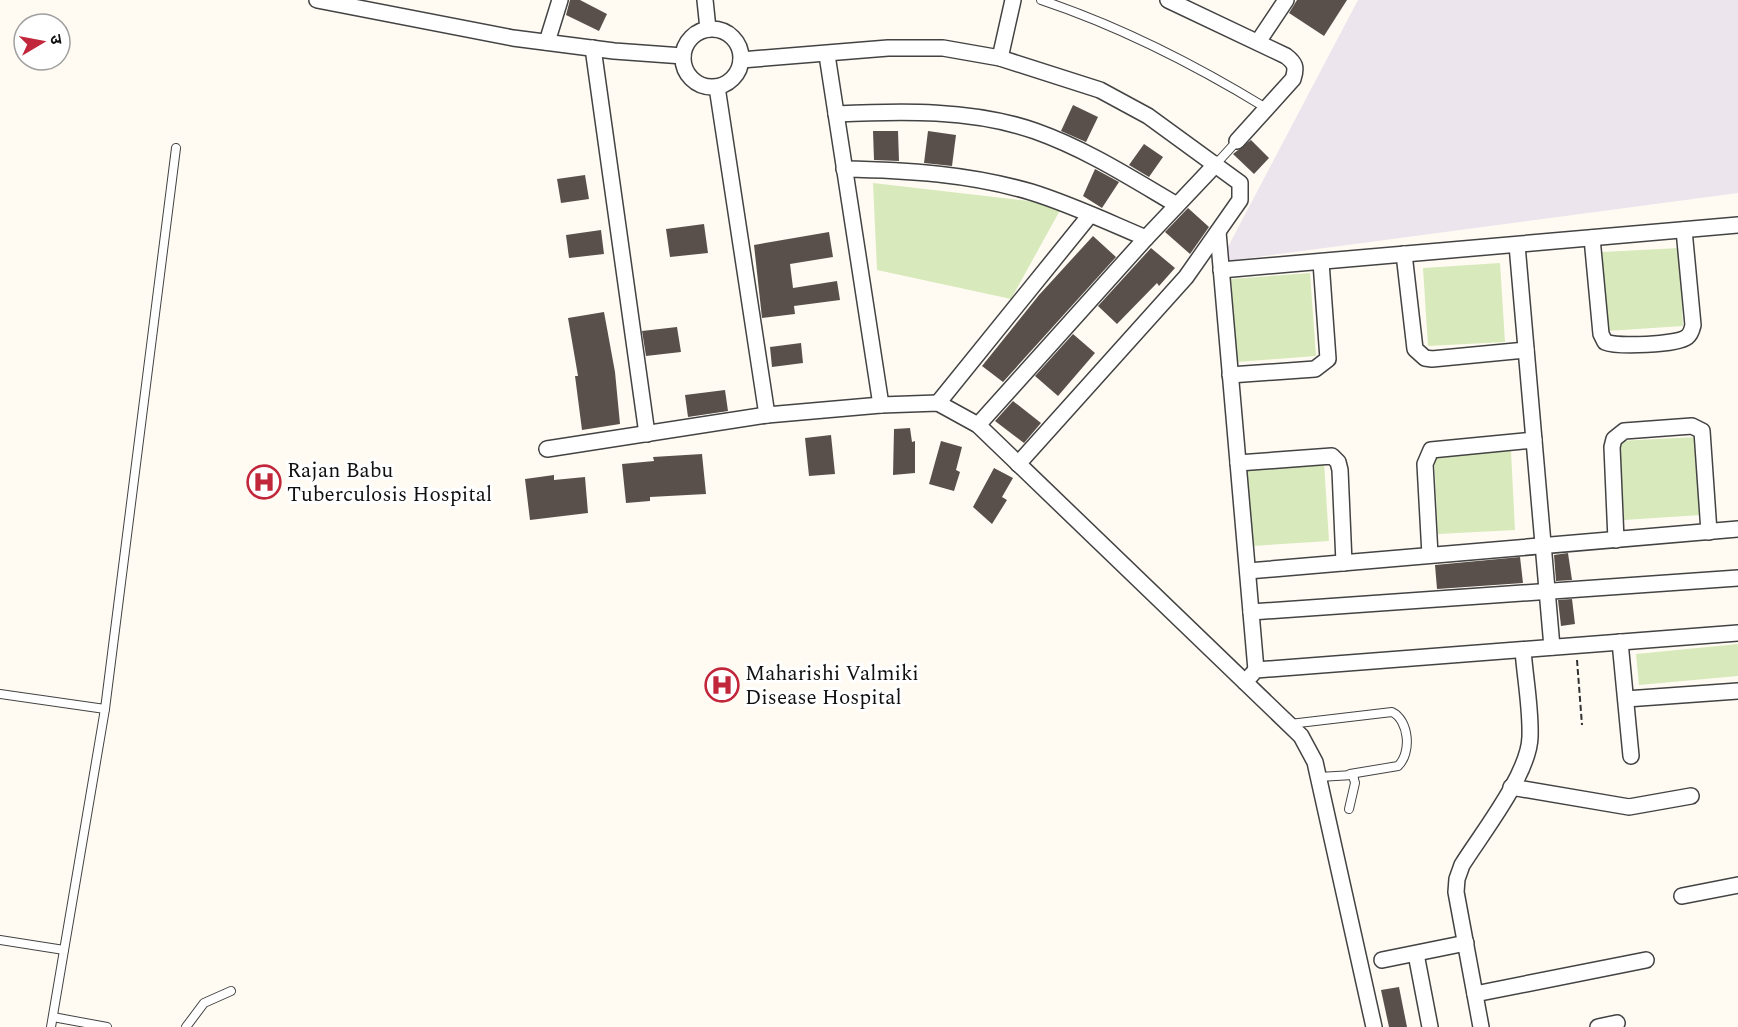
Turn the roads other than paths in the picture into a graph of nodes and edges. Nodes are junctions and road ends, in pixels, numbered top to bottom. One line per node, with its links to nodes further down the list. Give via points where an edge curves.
1 (317, 0): 9 (street)
2 (560, 0): 9 (street)
3 (705, 0): 8 (street)
4 (1013, 0): 14 (street)
5 (1041, 0): 17 (lane, via 1155,45)
6 (1168, 0): 10 (street)
7 (1286, 0): 10 (street)
8 (708, 29): 13 (street, via 687,43); 15 (street, via 732,36)
9 (547, 42): 11 (street)
10 (1258, 42): 17 (street, via 1286,56 1296,70 1293,79)
11 (593, 48): 13 (street); 40 (street)
12 (827, 55): 14 (street, via 888,48 943,48); 15 (street); 18 (street)
13 (683, 56): 16 (street, via 693,79 704,86)
14 (1000, 58): 21 (street, via 1100,90 1148,116)
15 (741, 60): 16 (street, via 733,77)
16 (717, 87): 38 (street)
17 (1266, 108): 19 (street)
18 (836, 114): 22 (street); 23 (street, via 926,112 1034,130 1093,155)
19 (1237, 141): 21 (lane)
20 (176, 148): 64 (lane)
21 (1216, 164): 23 (street); 27 (street, via 1240,183 1242,191)
22 (844, 169): 24 (street, via 964,177 1031,192); 37 (street)
23 (1177, 205): 28 (street)
24 (1090, 215): 28 (street); 36 (street)
25 (1738, 225): 26 (street)
26 (1684, 230): 29 (street); 29 (street, via 1693,325 1687,337 1656,343 1605,342)
27 (1218, 232): 33 (street); 44 (street, via 1186,277)
28 (1146, 238): 39 (street)
29 (1592, 238): 30 (street)
30 (1517, 245): 31 (street); 34 (street)
31 (1404, 254): 32 (street); 34 (street, via 1418,354 1432,359)
32 (1321, 262): 33 (street); 35 (street, via 1328,359 1315,369)
33 (1221, 270): 35 (street)
34 (1526, 350): 41 (street)
35 (1230, 375): 43 (street)
36 (938, 403): 37 (street); 39 (street)
37 (881, 405): 38 (street)
38 (767, 415): 40 (street)
39 (978, 425): 44 (street)
40 (647, 434): 42 (street)
41 (1534, 440): 48 (street); 49 (street, via 1431,450 1425,464)
42 (547, 449)
43 (1238, 463): 50 (street, via 1332,456 1340,470); 51 (street)
44 (1018, 464): 60 (street)
45 (1738, 530): 46 (street)
46 (1709, 532): 47 (street); 47 (street, via 1702,430 1692,426 1624,431 1614,439 1612,447)
47 (1617, 540): 48 (street)
48 (1543, 546): 49 (street); 53 (street)
49 (1430, 555): 50 (street)
50 (1344, 563): 51 (street)
51 (1248, 571): 54 (street)
52 (1738, 578): 53 (street)
53 (1545, 589): 54 (street); 57 (street)
54 (1251, 612): 59 (street)
55 (1738, 633): 56 (street)
56 (1620, 642): 57 (street); 63 (street)
57 (1552, 647): 58 (street)
58 (1523, 650): 59 (street); 69 (street, via 1530,738 1526,759)
59 (1256, 670): 60 (street)
60 (1245, 682): 65 (street)
61 (1738, 691): 63 (street)
62 (0, 694): 64 (lane)
63 (1626, 699): 66 (street)
64 (105, 710): 76 (lane)
65 (1288, 724): 67 (lane, via 1392,712 1404,720 1404,761 1398,766); 68 (street, via 1308,747)
66 (1630, 756)
67 (1350, 774): 68 (lane); 71 (lane, via 1355,779)
68 (1319, 777): 87 (street)
69 (1511, 787): 70 (street, via 1629,807); 75 (street, via 1461,865 1457,879)
70 (1691, 796)
71 (1349, 809)
72 (1738, 885): 73 (street)
73 (1682, 896)
74 (0, 940): 76 (lane)
75 (1466, 943): 77 (street); 81 (street)
76 (64, 950): 82 (lane)
77 (1416, 954): 78 (street); 88 (street)
78 (1382, 960)
79 (1646, 960): 81 (street)
80 (231, 991): 86 (lane, via 204,1003)
81 (1475, 994): 89 (street)
82 (53, 1017): 84 (lane); 85 (lane)
83 (1617, 1023): 90 (street)
84 (51, 1027)
85 (107, 1027)
86 (186, 1027)
87 (1374, 1027)
88 (1430, 1027)
89 (1481, 1027)
90 (1598, 1027)

